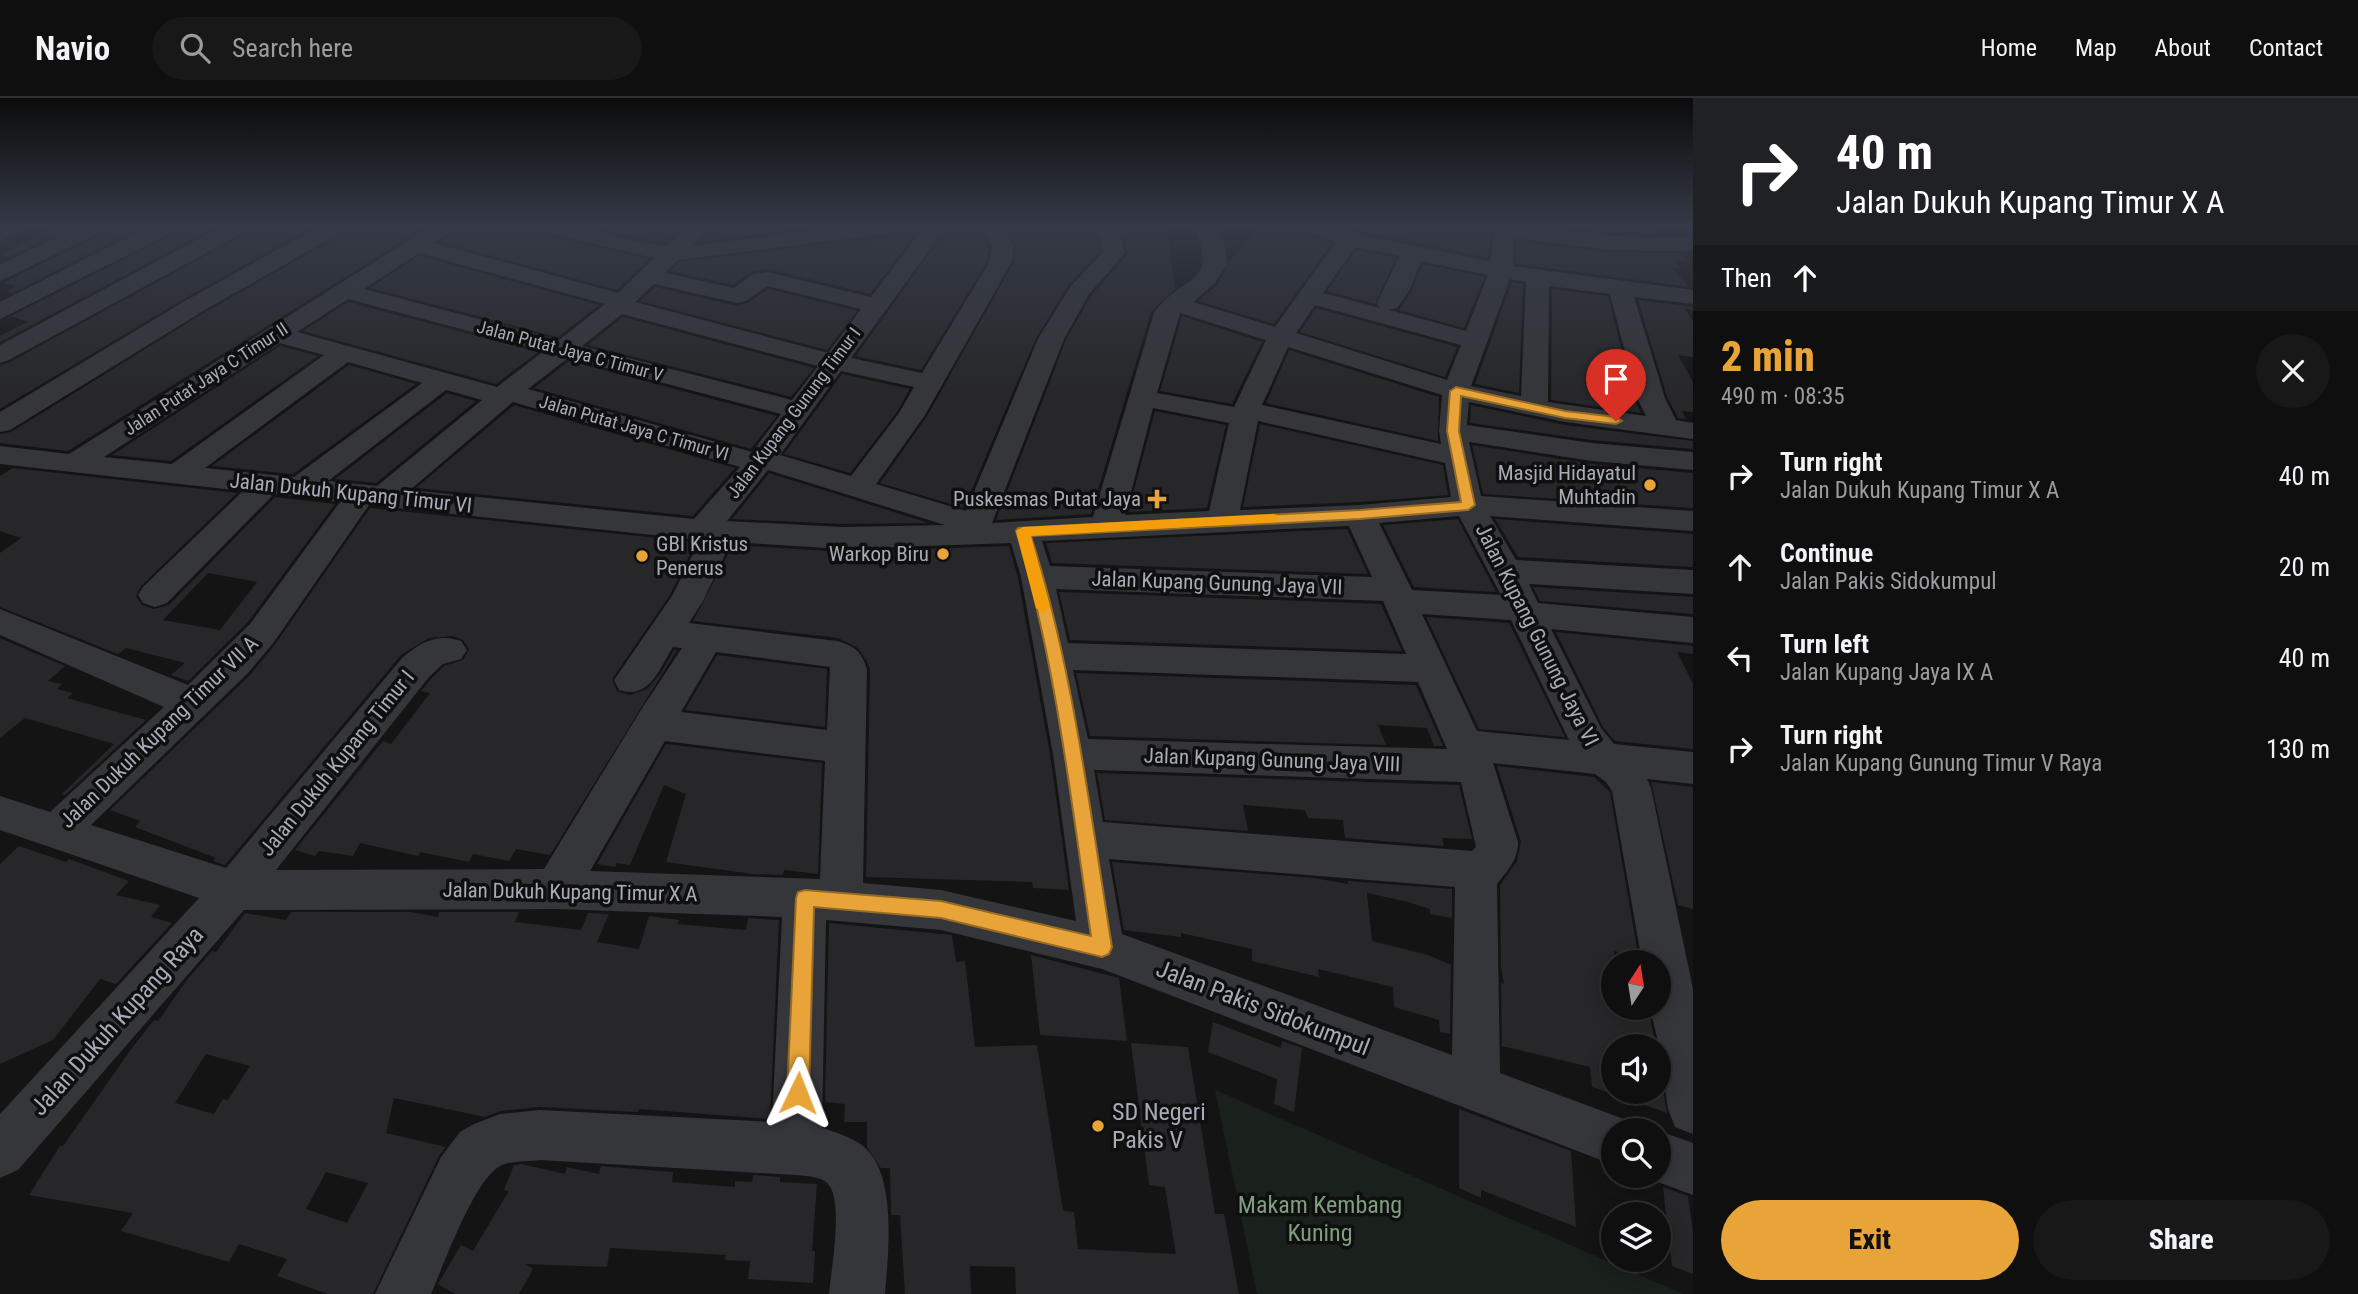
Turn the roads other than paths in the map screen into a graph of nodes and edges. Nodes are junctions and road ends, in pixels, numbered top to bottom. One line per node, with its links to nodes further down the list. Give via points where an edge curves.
1 (57, 283): 27 (street)
2 (134, 283): 33 (street)
3 (236, 283): 43 (street)
4 (355, 283): 20 (street, Jalan Putat Jaya C Timur II)
5 (547, 283): 23 (street)
6 (642, 283): 23 (street, Jalan Dukuh Kupang Timur VII A)
7 (682, 283): 8 (street, via 736,296)
8 (756, 283)
9 (783, 283): 26 (street)
10 (892, 283): 26 (street, Jalan Kupang Gunung Timur I)
11 (988, 283): 36 (street)
12 (1087, 283): 60 (street, via 1051,339)
13 (1201, 283): 25 (street)
14 (1318, 283): 21 (street)
15 (1400, 283): 24 (street)
16 (1497, 283): 30 (street, Jalan Kupang Gunung Jaya VI)
17 (1538, 283): 40 (street)
18 (1574, 283): 19 (street)
19 (1620, 289): 22 (street); 44 (street, via 1651,398)
20 (343, 290): 28 (street, Jalan Putat Jaya C Timur II); 31 (street, Jalan Putat Jaya C Timur V)
21 (1309, 296): 29 (street); 30 (street)
22 (1693, 297)
23 (620, 303): 31 (street, Jalan Dukuh Kupang Timur VII A); 34 (street)
24 (1389, 303)
25 (1175, 304): 29 (street); 39 (street, via 1166,313)
26 (875, 305): 34 (street, Jalan Kupang Gunung Timur I)
27 (0, 312)
28 (276, 334): 32 (street, Jalan Putat Jaya C Timur VI); 49 (street, Jalan Putat Jaya C Timur II)
29 (1280, 338): 37 (street); 42 (street)
30 (1476, 341): 37 (street, Jalan Kupang Gunung Jaya VI)
31 (562, 350): 38 (street, Jalan Dukuh Kupang Timur VII A); 41 (street, Jalan Putat Jaya C Timur V)
32 (342, 354): 35 (street, Jalan Putat Jaya C Timur VI); 50 (street)
33 (0, 355)
34 (834, 362): 36 (street); 41 (street, Jalan Kupang Gunung Timur I)
35 (441, 381): 38 (street, Jalan Putat Jaya C Timur VI); 52 (street)
36 (930, 383): 53 (street)
37 (1456, 391): 40 (street); 45 (street, Jalan Kupang Gunung Jaya VI)
38 (505, 394): 47 (street, Jalan Putat Jaya C Timur VI); 54 (street, Jalan Dukuh Kupang Timur VII A)
39 (1142, 398): 42 (street); 59 (street)
40 (1534, 408): 44 (street)
41 (798, 410): 47 (street, Jalan Kupang Gunung Timur I)
42 (1245, 413): 45 (street); 58 (street)
43 (0, 424)
44 (1679, 429)
45 (1456, 444): 48 (street); 55 (street, Jalan Kupang Gunung Jaya VI)
46 (0, 455): 49 (street, Jalan Dukuh Kupang Timur VI)
47 (760, 461): 53 (street, Jalan Putat Jaya C Timur VI); 61 (street, Jalan Kupang Gunung Timur I)
48 (1693, 461)
49 (73, 464): 50 (street, Jalan Dukuh Kupang Timur VI)
50 (178, 474): 51 (street, Jalan Dukuh Kupang Timur VI)
51 (267, 484): 52 (street, Jalan Dukuh Kupang Timur VI); 66 (street)
52 (299, 488): 54 (street, Jalan Dukuh Kupang Timur VI)
53 (858, 488): 60 (street, Jalan Putat Jaya C Timur VI)
54 (370, 497): 61 (street, Jalan Dukuh Kupang Timur VI); 77 (street, Jalan Dukuh Kupang Timur VII A, via 262,633)
55 (1468, 505): 56 (street, Jalan Dukuh Kupang Timur VI); 57 (street, Jalan Dukuh Kupang Timur VI); 63 (street, Jalan Kupang Gunung Jaya VI)
56 (1360, 515): 58 (street, Jalan Dukuh Kupang Timur VI); 67 (street)
57 (1693, 520)
58 (1222, 521): 59 (street, Jalan Dukuh Kupang Timur VI)
59 (1106, 526): 62 (street, Jalan Dukuh Kupang Timur VI)
60 (974, 529): 61 (street, Jalan Dukuh Kupang Timur VI, via 844,538); 62 (street, Jalan Dukuh Kupang Timur VI)
61 (711, 530): 71 (street, Jalan Kupang Gunung Timur I, via 686,601)
62 (1023, 531): 64 (street)
63 (1506, 571): 65 (street); 68 (street, Jalan Kupang Gunung Jaya VI)
64 (1037, 577): 67 (street, Jalan Kupang Gunung Jaya VII); 74 (street)
65 (1693, 582)
66 (155, 595)
67 (1399, 596): 68 (street, Jalan Kupang Gunung Jaya VII); 75 (street)
68 (1523, 611): 70 (street, Jalan Kupang Gunung Jaya VII); 82 (street, Jalan Kupang Gunung Jaya VI, via 1587,738)
69 (0, 621): 77 (street)
70 (1693, 630)
71 (667, 632): 72 (street); 76 (street, Jalan Kupang Gunung Timur I)
72 (706, 638): 78 (street); 79 (street, via 837,654 846,659)
73 (449, 650): 89 (street, Jalan Dukuh Kupang Timur I, via 433,652 416,667)
74 (1053, 656): 75 (street); 80 (street)
75 (1431, 669): 81 (street)
76 (632, 680)
77 (192, 703): 85 (street, Jalan Dukuh Kupang Timur VII A)
78 (652, 724): 79 (street); 88 (street)
79 (845, 748): 90 (street)
80 (1072, 754): 81 (street, Jalan Kupang Gunung Jaya VIII); 86 (street)
81 (1468, 756): 82 (street, Jalan Kupang Gunung Jaya VIII); 87 (street, via 1483,786 1497,842 1497,853)
82 (1602, 758): 83 (street, Jalan Kupang Gunung Jaya VIII); 94 (street, Jalan Kupang Gunung Jaya VI, via 1620,771 1631,788)
83 (1693, 768)
84 (0, 813): 85 (street, Jalan Dukuh Kupang Timur X A)
85 (56, 832): 89 (street, Jalan Dukuh Kupang Timur X A)
86 (1087, 839): 87 (street, via 1460,867 1474,872); 92 (street)
87 (1476, 878): 93 (street)
88 (556, 888): 89 (street, Jalan Dukuh Kupang Timur X A); 90 (street, Jalan Dukuh Kupang Timur X A)
89 (234, 890): 95 (street, Jalan Dukuh Kupang Raya)
90 (823, 900): 91 (street, Jalan Dukuh Kupang Timur X A); 97 (street)
91 (905, 905): 92 (street, Jalan Pakis Sidokumpul)
92 (1102, 947): 93 (street, Jalan Pakis Sidokumpul)
93 (1476, 1089): 96 (street, Jalan Pakis Sidokumpul)
94 (1693, 1109)
95 (7, 1134)
96 (1601, 1135)
97 (796, 1149): 100 (street, via 540,1135 494,1142 467,1163); 101 (street, via 833,1158 855,1175 861,1210)
98 (1671, 1161): 99 (street)
99 (1693, 1169)
100 (403, 1294)
101 (857, 1294)

